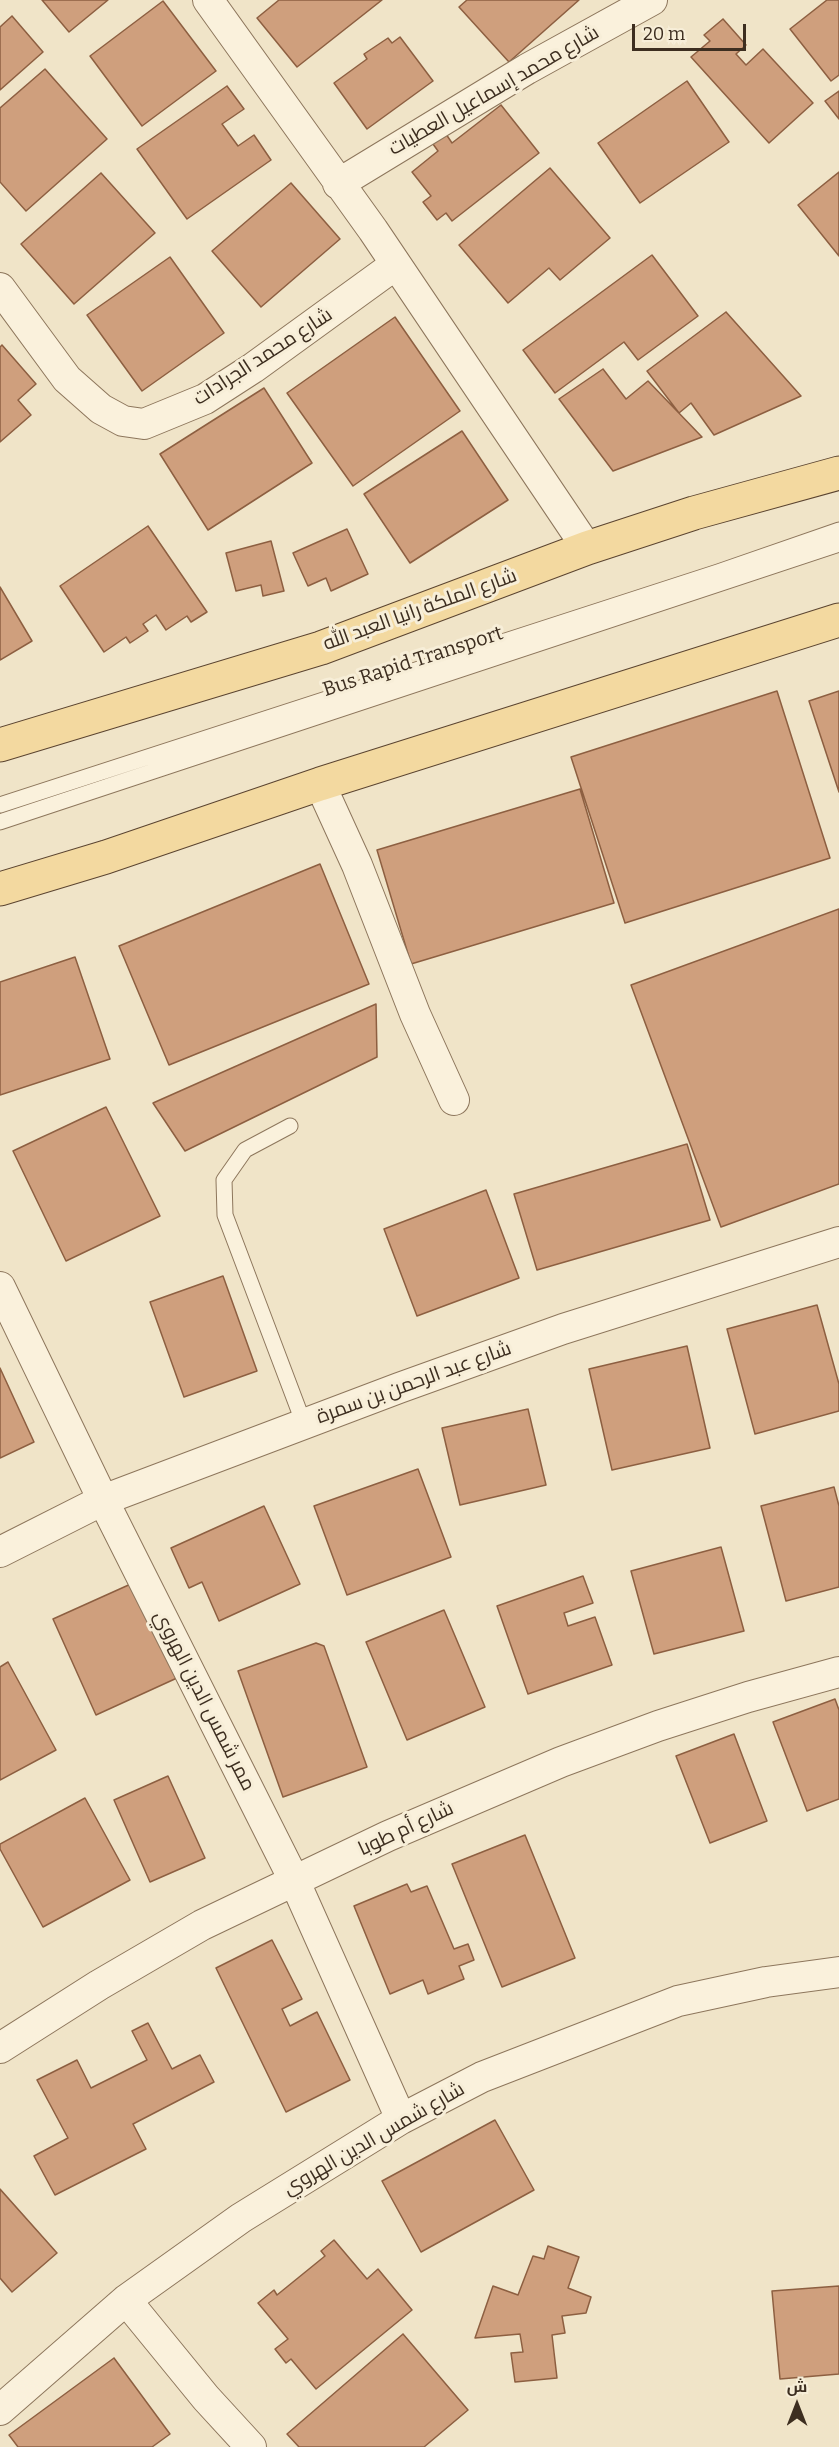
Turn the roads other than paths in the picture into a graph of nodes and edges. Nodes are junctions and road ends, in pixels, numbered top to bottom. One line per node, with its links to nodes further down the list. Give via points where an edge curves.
1 (208, 0): 3 (street)
2 (652, 0): 3 (street, شارع محمد إسماعيل العطيات, via 527,69)
3 (338, 184): 4 (street)
4 (395, 265): 5 (street, شارع محمد الجرادات, via 205,399 144,424 123,421 101,409 67,379); 9 (street)
5 (0, 288)
6 (839, 473): 9 (main road, شارع الملكة رانيا العبد الله, via 694,513)
7 (839, 530): 13 (lane, Bus Rapid Transport)
8 (839, 544): 14 (lane, Bus Rapid Transport)
9 (587, 548): 11 (main road, شارع الملكة رانيا العبد الله, via 321,648)
10 (839, 620): 12 (main road)
11 (0, 745)
12 (320, 784): 15 (main road); 16 (street)
13 (0, 805)
14 (0, 822)
15 (0, 889)
16 (454, 1100)
17 (290, 1126): 20 (lane, via 245,1150 224,1180 225,1215)
18 (839, 1242): 20 (street, شارع عبد الرحمن بن سمرة, via 563,1329)
19 (0, 1287): 21 (street, ممر شمس الدين الهروي)
20 (304, 1424): 21 (street, شارع عبد الرحمن بن سمرة)
21 (103, 1500): 22 (street, شارع عبد الرحمن بن سمرة); 24 (street, ممر شمس الدين الهروي)
22 (0, 1552)
23 (839, 1672): 24 (street, شارع أم طوبا, via 658,1726 561,1762 388,1836)
24 (295, 1882): 26 (street, شارع أم طوبا, via 202,1925); 27 (street, ممر شمس الدين الهروي)
25 (839, 1972): 27 (street, شارع شمس الدين الهروي, via 766,1982 678,2001 482,2077)
26 (0, 2048)
27 (401, 2118): 28 (street, شارع شمس الدين الهروي, via 241,2218)
28 (126, 2300): 29 (street, شارع شمس الدين الهروي); 30 (street)
29 (0, 2410)
30 (251, 2447)

